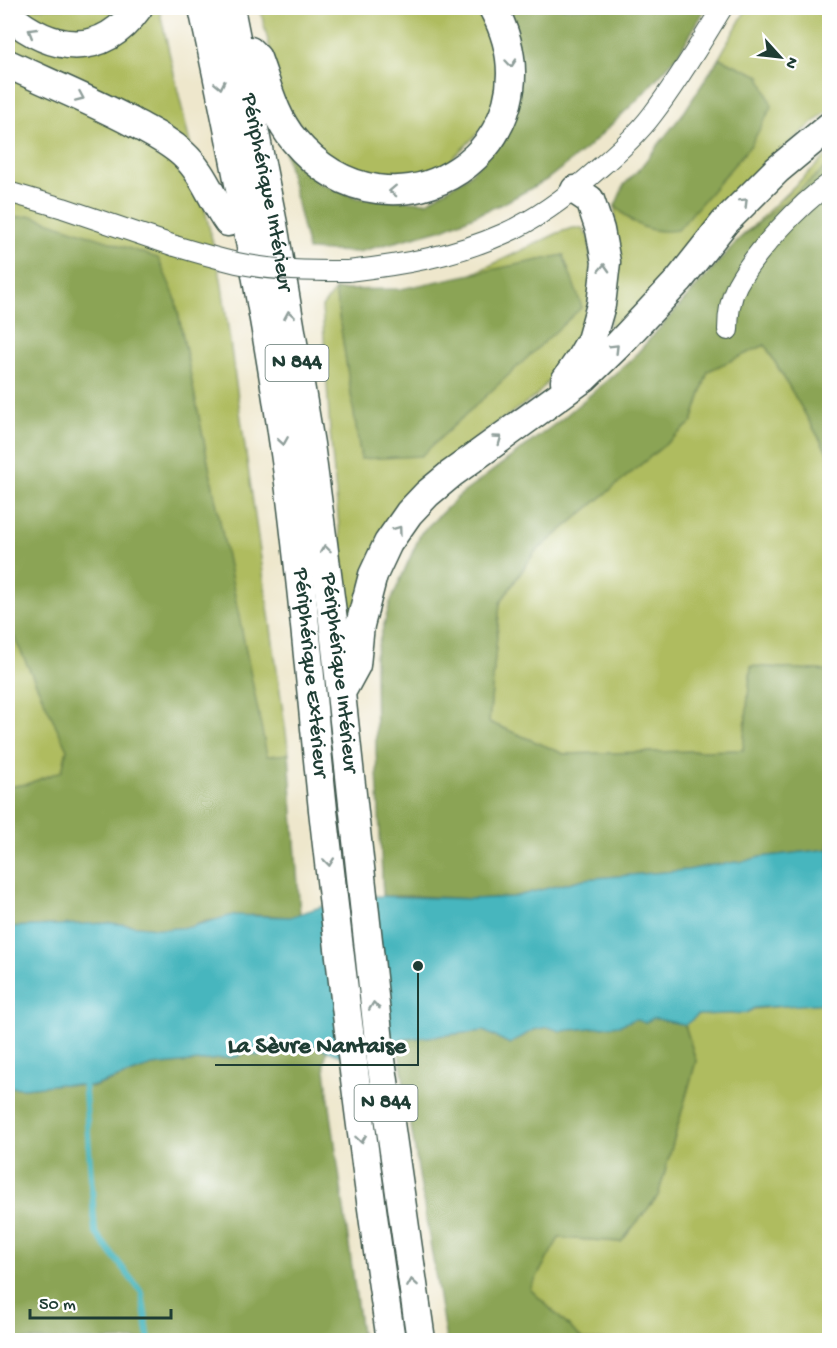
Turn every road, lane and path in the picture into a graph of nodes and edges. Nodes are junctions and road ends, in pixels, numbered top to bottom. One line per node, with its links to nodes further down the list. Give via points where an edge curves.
1 (138, 8): 7 (highway, one-way to 7, via 117,31 92,42 70,45 46,40)
2 (183, 8): 14 (highway)
3 (203, 8): 16 (highway, Périphérique Extérieur / N 844, one-way to 16)
4 (230, 8): 8 (highway, Périphérique Intérieur / N 844)
5 (493, 8): 8 (highway, one-way to 8, via 504,31 512,66 510,93 500,121 483,148 454,174 405,190 382,191 361,186 328,170 304,151 282,122 257,58)
6 (722, 8): 12 (street, via 651,116)
7 (8, 15)
8 (237, 38): 18 (highway, Périphérique Intérieur / N 844, one-way to 8, via 301,385)
9 (14, 72): 14 (highway, one-way to 14, via 110,110 164,139 200,174)
10 (830, 126): 17 (highway, one-way to 10, via 584,378 617,346 679,280 725,222 777,170)
11 (830, 183): 15 (street, via 815,193 754,260 736,286)
12 (575, 190): 13 (street, bridge, via 504,234 444,255 348,271 304,271 238,263); 17 (highway, one-way to 12, via 591,340 602,305 606,262 600,230 590,200)
13 (8, 192)
14 (228, 222): 16 (highway, via 249,338)
15 (728, 330)
16 (274, 383): 19 (highway, Périphérique Extérieur / N 844, one-way to 19, via 309,649 361,1135)
17 (554, 398): 18 (highway, one-way to 17, via 356,665 360,626 373,575 388,543 409,513 451,474)
18 (341, 691): 20 (highway, Périphérique Intérieur / N 844, one-way to 18, via 381,1060)
19 (391, 1341)
20 (421, 1341)

